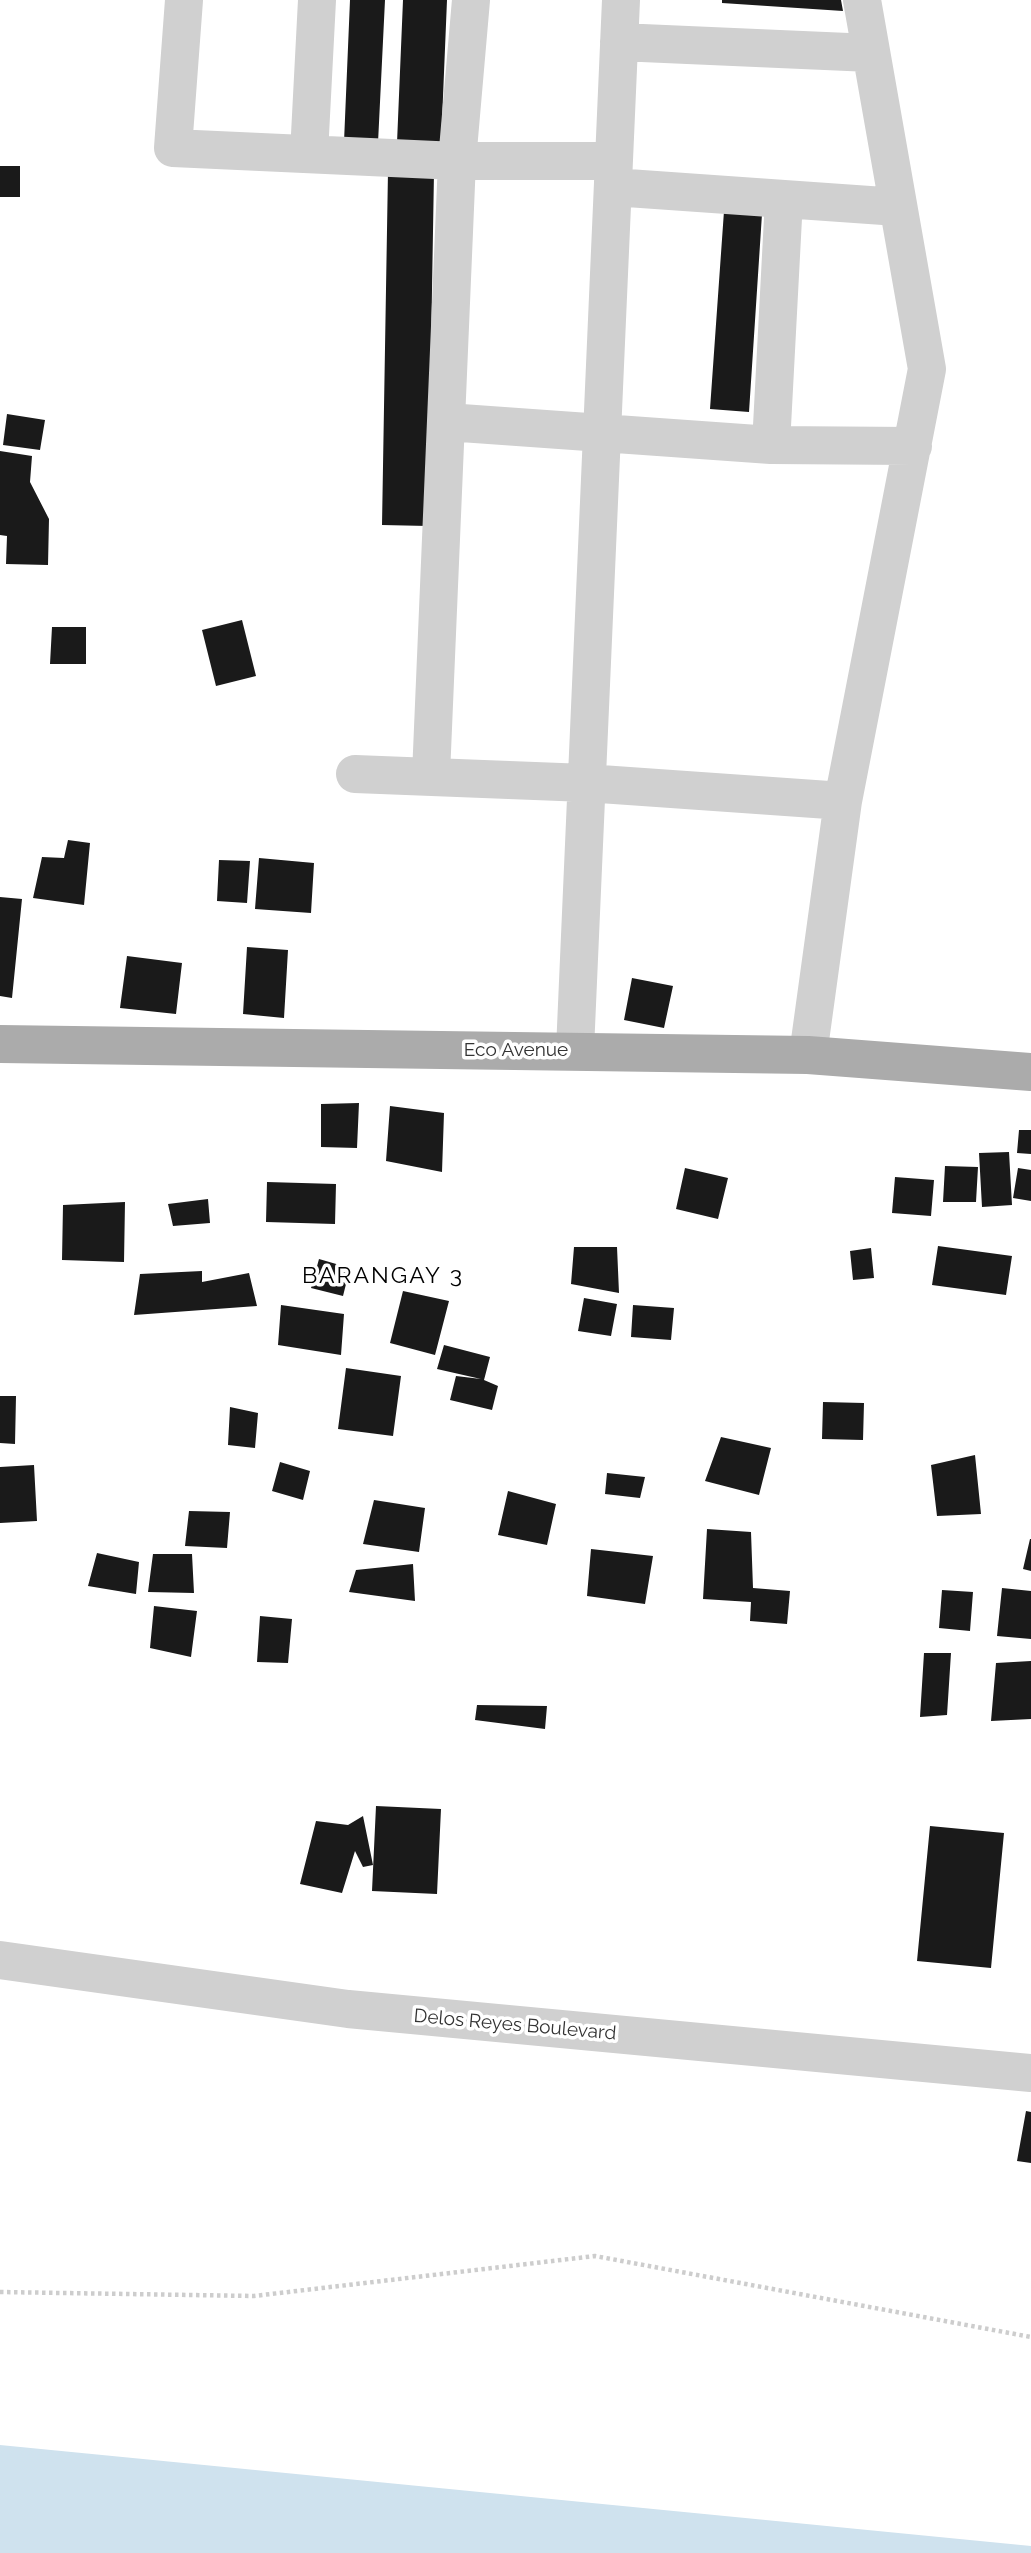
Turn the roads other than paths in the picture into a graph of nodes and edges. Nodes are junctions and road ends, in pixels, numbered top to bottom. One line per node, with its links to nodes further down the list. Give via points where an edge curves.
1 (184, 0): 8 (street, via 173,148)
2 (317, 0): 8 (street)
3 (471, 0): 9 (street)
4 (621, 0): 6 (street)
5 (862, 0): 7 (street)
6 (619, 42): 7 (street); 10 (street)
7 (871, 53): 12 (street)
8 (309, 154): 9 (street)
9 (457, 161): 10 (street); 13 (street)
10 (613, 174): 11 (street); 14 (street)
11 (784, 199): 12 (street); 15 (street)
12 (898, 207): 16 (street, via 927,369)
13 (447, 422): 14 (street); 18 (street)
14 (602, 434): 15 (street); 19 (street)
15 (771, 445): 16 (street)
16 (913, 446): 20 (street)
17 (355, 774): 18 (street)
18 (431, 775): 19 (street)
19 (586, 783): 20 (street); 22 (street)
20 (843, 801): 23 (street)
21 (0, 1044): 22 (main road, Eco Avenue)
22 (575, 1051): 23 (main road, Eco Avenue)
23 (808, 1055): 24 (main road, Eco Avenue)
24 (1031, 1072)
25 (0, 1959): 26 (street, Delos Reyes Boulevard, via 348,2009)
26 (1031, 2073)

